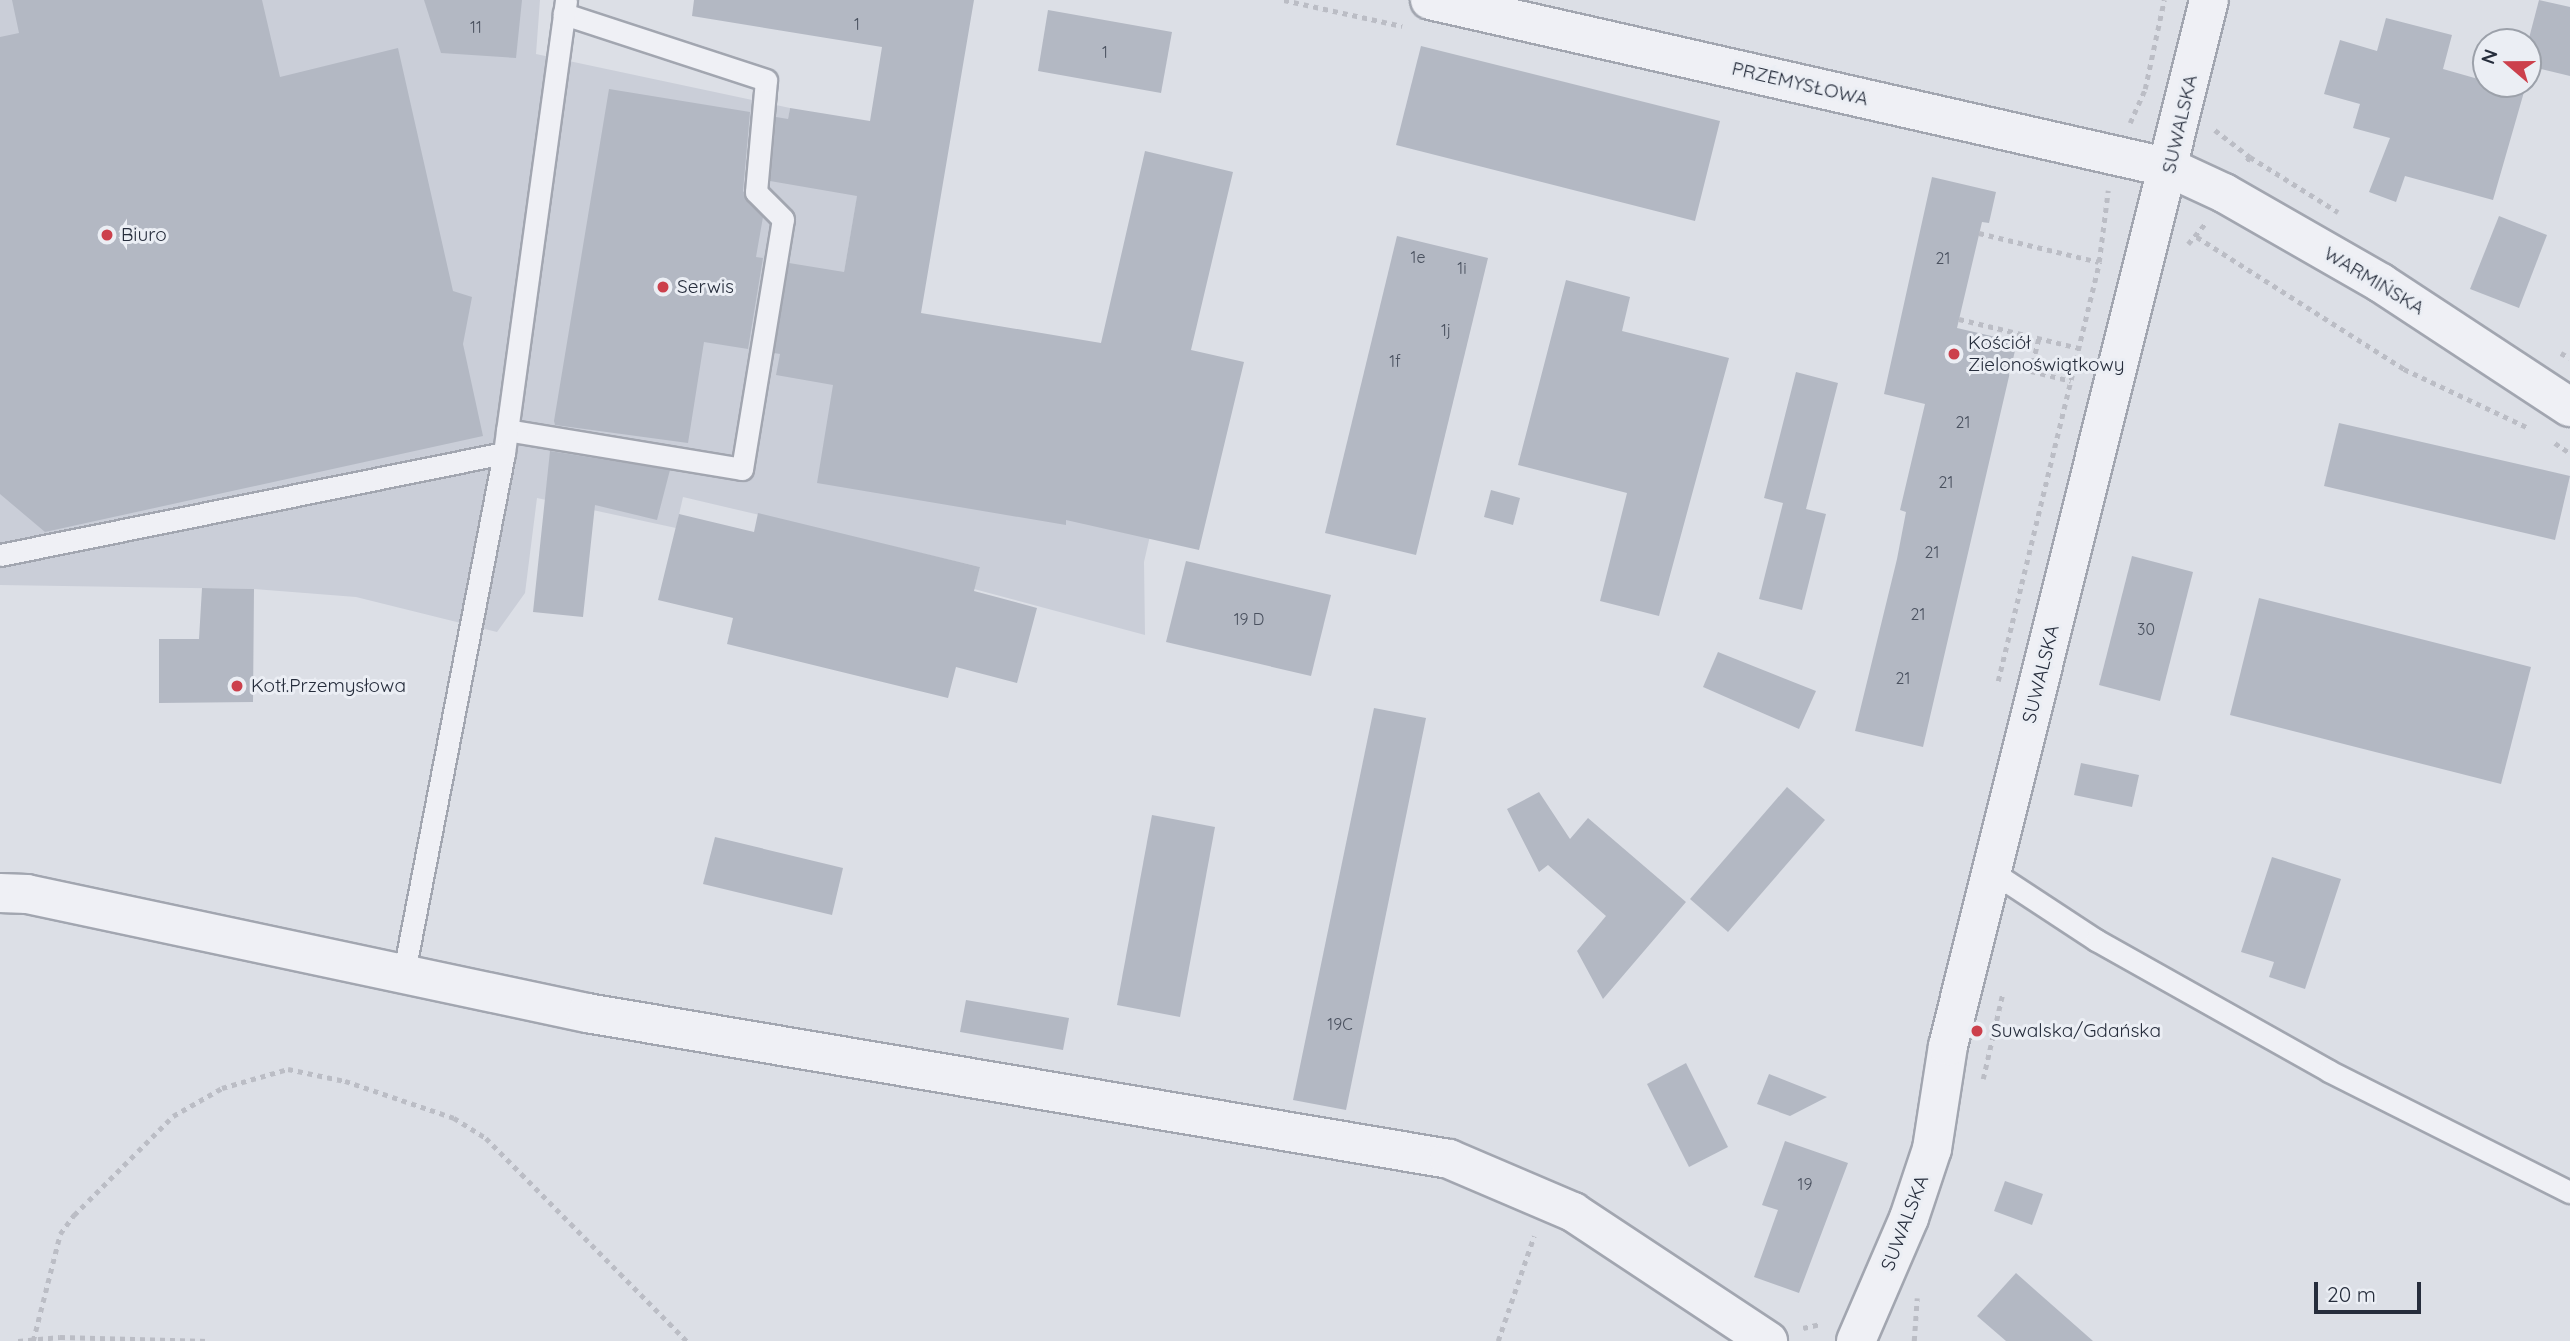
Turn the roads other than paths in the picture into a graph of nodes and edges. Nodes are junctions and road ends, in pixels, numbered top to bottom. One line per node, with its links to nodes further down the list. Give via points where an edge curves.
1 (1430, 0): 4 (street, PRZEMYSŁOWA)
2 (2210, 0): 4 (street, SUWALSKA)
3 (565, 7): 6 (lane); 6 (lane, via 766,80 756,192 783,219 742,469)
4 (2170, 167): 5 (street, WARMIŃSKA, via 2381,283); 9 (street, SUWALSKA)
5 (2570, 407)
6 (507, 430): 7 (lane)
7 (504, 453): 8 (lane); 11 (lane)
8 (0, 555)
9 (1991, 871): 12 (lane, via 2096,940 2317,1065); 14 (street, SUWALSKA, via 1948,1046 1932,1149 1909,1218)
10 (0, 893): 11 (street, via 27,894)
11 (403, 977): 13 (street, via 662,1027 1449,1159 1573,1212)
12 (2570, 1192)
13 (1780, 1334)
14 (1852, 1334)

